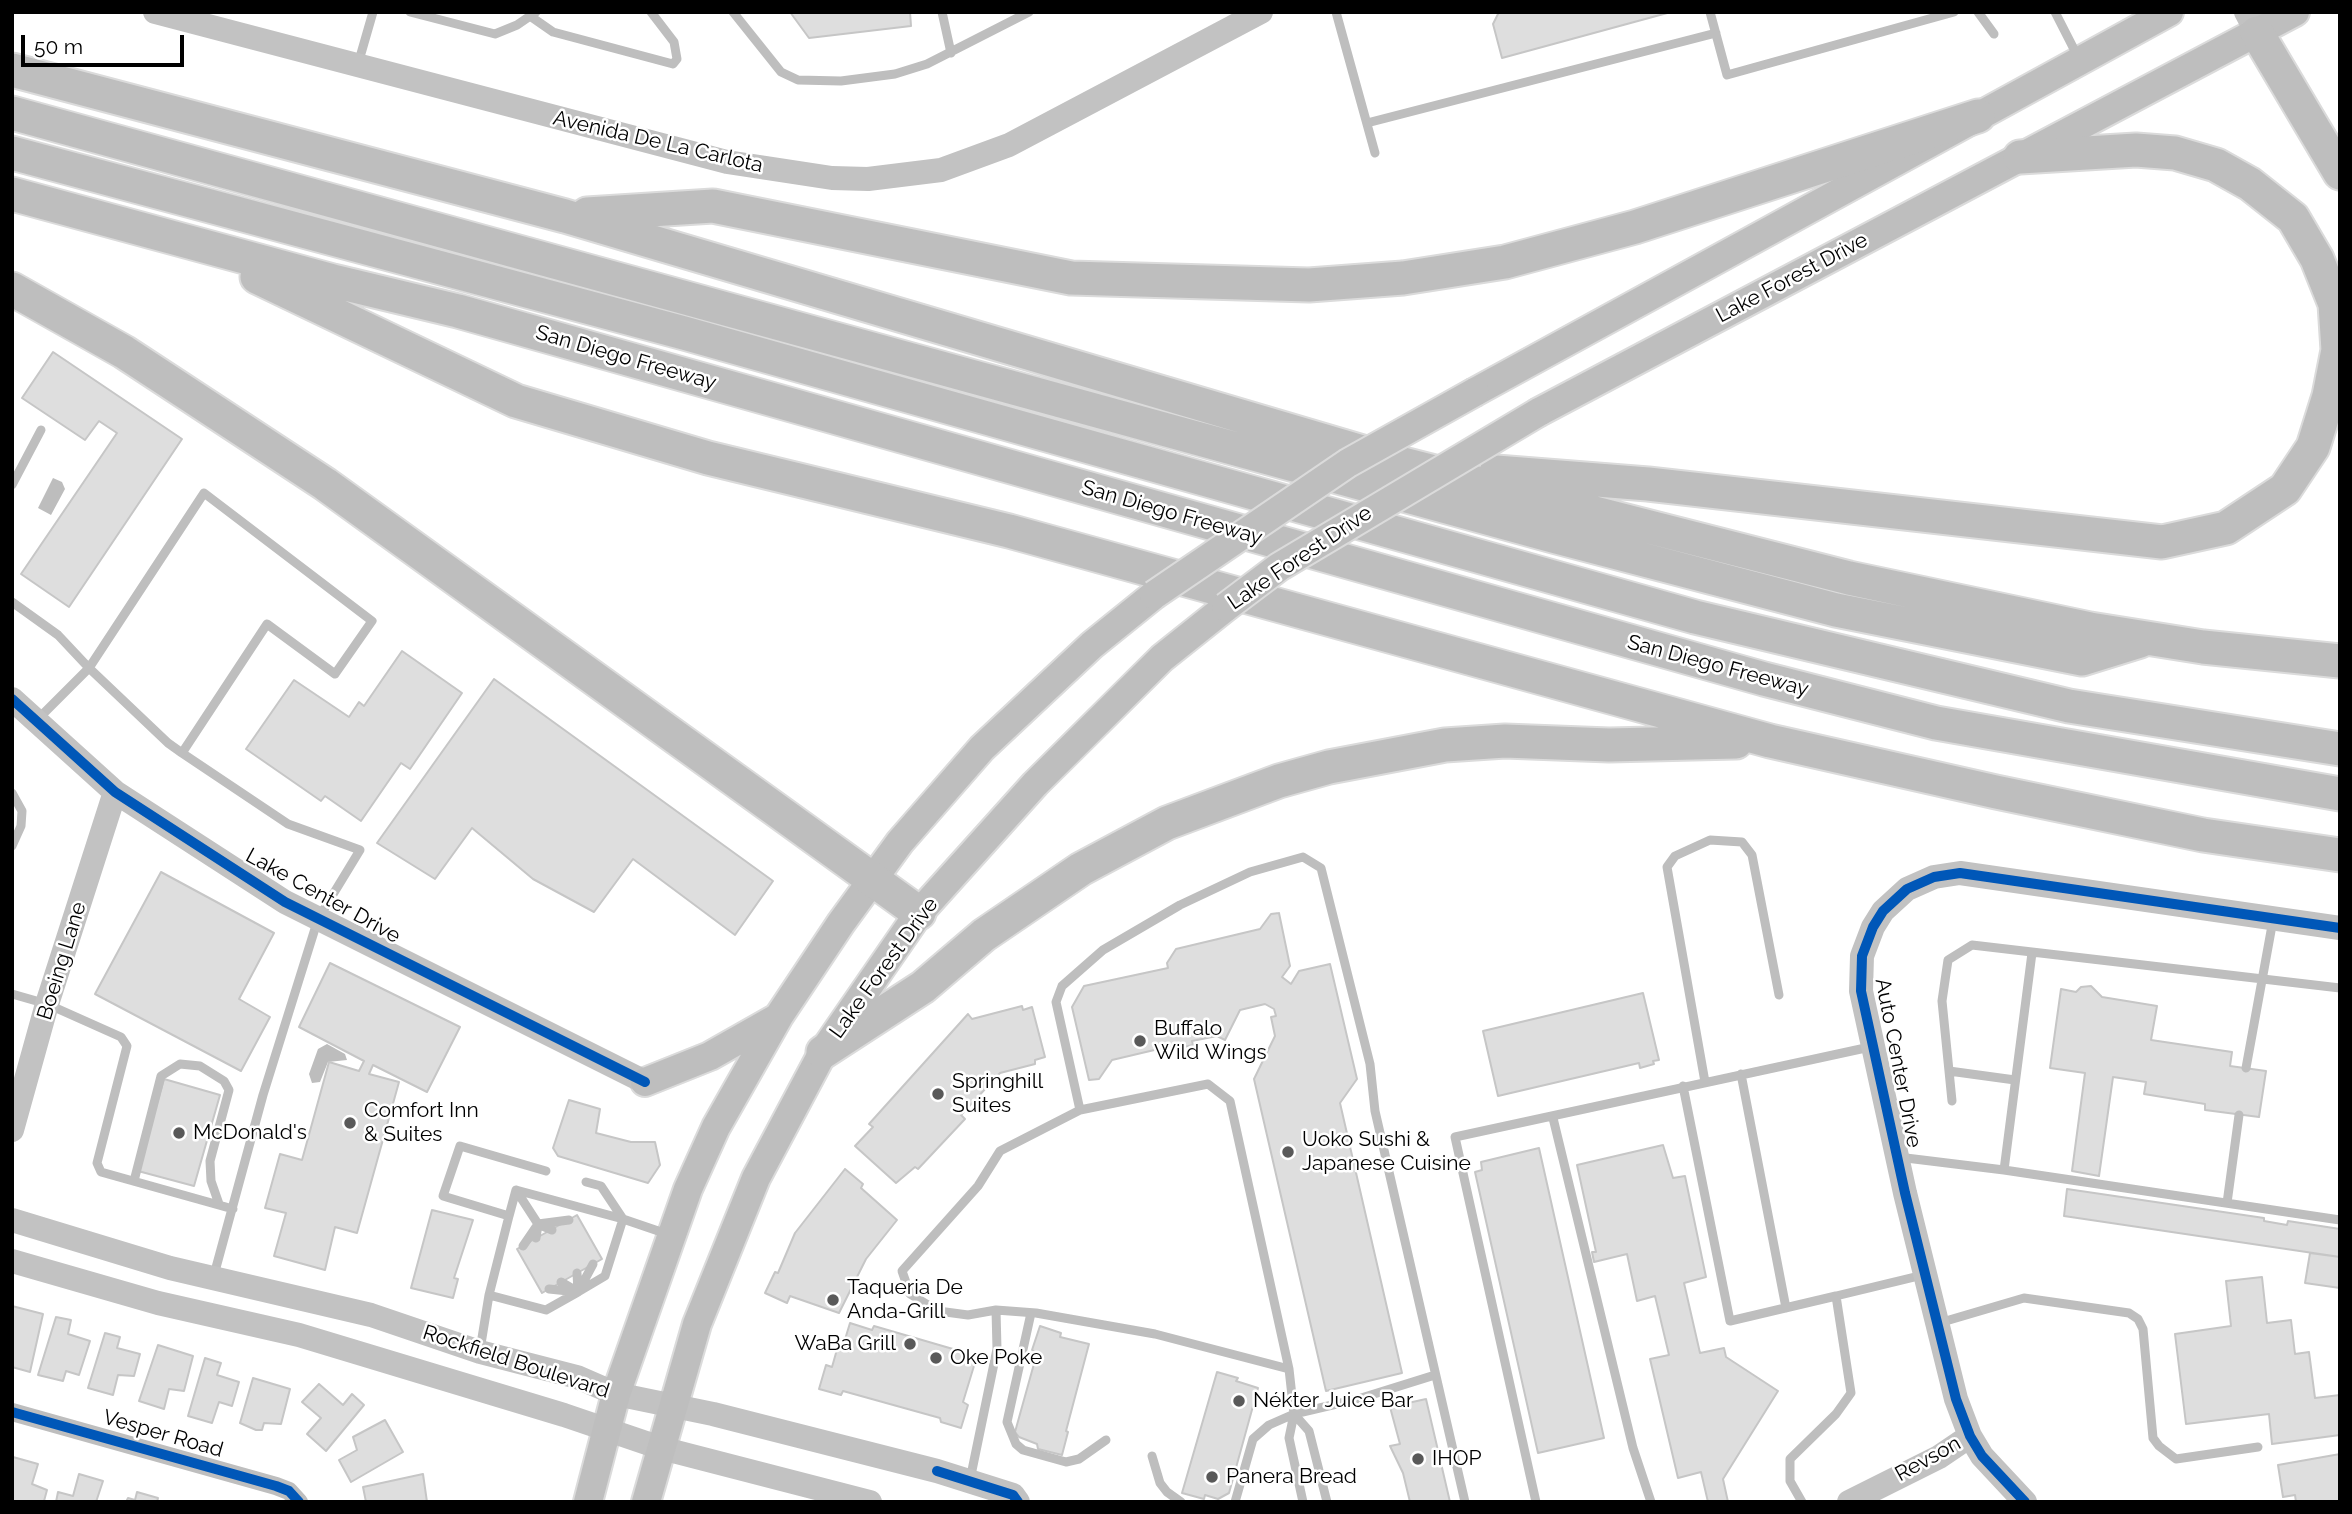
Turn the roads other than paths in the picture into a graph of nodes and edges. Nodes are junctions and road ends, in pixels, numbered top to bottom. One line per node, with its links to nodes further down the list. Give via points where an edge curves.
1 (155, 12): 22 (main road, Avenida De La Carlota)
2 (373, 12): 22 (lane)
3 (410, 12): 16 (lane, via 495,34)
4 (651, 12): 16 (lane, via 674,43 677,59 673,64 553,32)
5 (733, 12): 20 (lane, via 772,65 798,80 874,78)
6 (942, 12): 20 (lane)
7 (1029, 12): 20 (lane)
8 (1261, 12): 22 (main road, Avenida De La Carlota, via 1009,145 941,170 868,179 727,162)
9 (1336, 12): 26 (lane)
10 (1710, 12): 18 (lane)
11 (1954, 12): 18 (lane, via 1727,75)
12 (1978, 12): 19 (lane)
13 (2055, 12): 21 (lane)
14 (2169, 12): 21 (main road)
15 (2295, 12): 17 (main road, Lake Forest Drive)
16 (533, 14)
17 (2251, 22): 29 (main road, Lake Forest Drive); 30 (highway)
18 (1716, 33): 26 (lane)
19 (1994, 34)
20 (951, 53)
21 (2080, 61): 25 (main road)
22 (357, 66)
23 (12, 70): 32 (highway)
24 (12, 113): 39 (highway, via 1836,610 2082,659)
25 (1978, 116): 32 (highway, via 1636,227 1505,262 1403,278 1322,284 1071,278 713,206); 52 (main road, bridge, via 1348,463 1154,596 1092,645 982,748)
26 (1367, 122): 28 (lane)
27 (12, 153): 45 (highway, via 976,413 1695,617 2069,706)
28 (1375, 153)
29 (2020, 157): 36 (highway, via 2136,150 2175,153 2216,165 2250,184 2292,218 2317,259 2335,304 2338,349 2313,447 2286,489 2226,528 2162,542 1648,484); 53 (main road, Lake Forest Drive, bridge, via 1539,412 1291,560 1162,659 1105,713)
30 (2340, 173)
31 (12, 194): 33 (highway, San Diego Freeway)
32 (565, 216): 36 (highway)
33 (181, 240): 44 (highway, via 516,401 708,458 1022,535); 49 (highway, San Diego Freeway, via 458,311 1764,679 1936,723)
34 (12, 289): 52 (highway, via 124,352 326,484)
35 (41, 430): 37 (lane)
36 (1403, 464): 39 (highway, via 1849,578)
37 (12, 485)
38 (12, 603): 41 (lane, via 58,635)
39 (2149, 638): 40 (highway)
40 (2339, 661)
41 (89, 668): 43 (lane); 46 (lane); 46 (lane, via 204,493 372,621 335,674 267,624)
42 (12, 699): 43 (main road, Lake Center Drive)
43 (38, 720): 47 (main road, Lake Center Drive)
44 (1770, 741): 51 (highway, via 2203,835); 65 (highway, via 1446,745 1329,766 1279,781 1167,823 1081,869 984,935 923,987)
45 (2340, 749)
46 (182, 752): 54 (lane, via 288,824 360,850)
47 (115, 792): 54 (main road, Lake Center Drive); 62 (main road, Boeing Lane)
48 (12, 793): 50 (lane, via 22,811)
49 (2340, 794)
50 (12, 846)
51 (2340, 855)
52 (871, 881): 53 (highway); 63 (main road)
53 (919, 914): 65 (main road, Lake Forest Drive)
54 (318, 919): 70 (main road, Lake Center Drive); 86 (lane)
55 (2273, 919): 56 (main road, Auto Center Drive); 58 (lane); 64 (main road, Auto Center Drive, via 1970,873 1934,877 1891,901 1865,943 1861,990)
56 (2340, 929)
57 (2032, 953): 58 (lane); 67 (lane, via 1972,945 1948,960 1942,1001); 69 (lane)
58 (2261, 976): 59 (lane); 66 (lane)
59 (2340, 988)
60 (12, 994): 62 (lane)
61 (1779, 995): 71 (lane, via 1752,855 1742,842 1710,840 1675,856 1667,867)
62 (47, 1004): 77 (main road, Boeing Lane); 81 (lane, via 121,1037 127,1046 97,1163 101,1172)
63 (779, 1016): 70 (main road, via 710,1056); 94 (main road, via 716,1127)
64 (1872, 1047): 68 (lane); 78 (main road, Auto Center Drive)
65 (823, 1052): 115 (main road, Lake Forest Drive, via 756,1178 697,1324)
66 (2246, 1068)
67 (1950, 1071): 69 (lane); 73 (lane)
68 (1741, 1074): 71 (lane); 107 (lane)
69 (2015, 1080): 79 (lane)
70 (645, 1082)
71 (1705, 1082): 72 (lane)
72 (1683, 1086): 76 (lane); 107 (lane, via 1730,1321)
73 (1952, 1101)
74 (1080, 1110): 108 (lane, via 1000,1151 978,1186 902,1271 910,1294 938,1311 968,1315); 112 (lane, via 1208,1084 1230,1101); 113 (lane, via 1056,1002 1062,986 1103,950 1180,905 1250,872 1303,857 1321,868 1370,1064 1375,1111)
75 (2239, 1115): 84 (lane)
76 (1553, 1118): 136 (lane, via 1455,1137); 137 (lane, via 1633,1448)
77 (12, 1130)
78 (1896, 1157): 79 (lane); 100 (main road, Auto Center Drive)
79 (2004, 1170): 84 (lane)
80 (546, 1171): 87 (lane, via 460,1146 443,1196)
81 (134, 1181): 85 (lane); 85 (lane, via 161,1076 180,1064 200,1066 224,1080 229,1090 210,1161)
82 (586, 1182): 88 (lane, via 600,1186)
83 (516, 1190): 87 (lane); 88 (lane); 92 (lane)
84 (2227, 1203): 91 (lane)
85 (219, 1204): 86 (lane)
86 (233, 1209): 101 (lane)
87 (509, 1216): 105 (lane)
88 (623, 1219): 94 (lane); 104 (lane, via 605,1276)
89 (12, 1220): 101 (main road, Rockfield Boulevard)
90 (569, 1220): 92 (lane)
91 (2340, 1220)
92 (538, 1224): 93 (lane); 95 (lane); 96 (lane)
93 (552, 1230)
94 (672, 1236): 114 (main road)
95 (536, 1238)
96 (523, 1246)
97 (12, 1261): 118 (main road, Rockfield Boulevard, via 158,1303 299,1335)
98 (593, 1264): 104 (lane)
99 (577, 1273): 104 (lane)
100 (1925, 1274): 106 (lane); 110 (main road, Auto Center Drive)
101 (214, 1277): 111 (main road, Rockfield Boulevard, via 371,1315)
102 (561, 1282): 104 (lane)
103 (549, 1289): 104 (lane)
104 (578, 1292): 105 (lane, via 546,1310)
105 (489, 1295): 111 (lane)
106 (1836, 1296): 107 (lane); 138 (lane, via 1851,1394 1790,1459 1790,1482)
107 (1786, 1308)
108 (996, 1310): 109 (lane); 124 (lane, via 995,1368)
109 (1031, 1313): 112 (lane, via 1128,1330); 120 (lane, via 1007,1422 1016,1444 1066,1462 1079,1459)
110 (1937, 1323): 119 (main road, Auto Center Drive); 121 (lane, via 2024,1298 2129,1313 2143,1329 2153,1438 2158,1446 2176,1459)
111 (480, 1352): 114 (main road, Rockfield Boulevard, via 577,1377)
112 (1289, 1369): 117 (lane)
113 (1435, 1375): 117 (lane); 135 (lane)
114 (616, 1394): 115 (main road, Rockfield Boulevard); 118 (main road)
115 (674, 1405): 122 (main road, Lake Forest Drive); 124 (main road, Rockfield Boulevard)
116 (12, 1412): 126 (street, Vesper Road, via 276,1486)
117 (1294, 1414): 132 (lane, via 1269,1425 1253,1439); 133 (lane, via 1289,1438); 134 (lane, via 1310,1431)
118 (606, 1429): 122 (main road, Rockfield Boulevard); 127 (main road)
119 (1970, 1436): 139 (main road, Revson); 140 (main road, Auto Center Drive, via 1996,1473)
120 (1106, 1440)
121 (2258, 1447)
122 (661, 1448): 125 (main road, Rockfield Boulevard); 128 (main road, Lake Forest Drive)
123 (1152, 1456): 131 (lane, via 1160,1483)
124 (969, 1481): 130 (main road, Rockfield Boulevard, via 1013,1494)
125 (815, 1496): 129 (main road, Rockfield Boulevard)
126 (299, 1501)
127 (588, 1502)
128 (646, 1502)
129 (870, 1502)
130 (1018, 1502)
131 (1181, 1502)
132 (1236, 1502)
133 (1303, 1502)
134 (1327, 1502)
135 (1465, 1502)
136 (1536, 1502)
137 (1651, 1502)
138 (1802, 1502)
139 (1849, 1502)
140 (2025, 1502)

